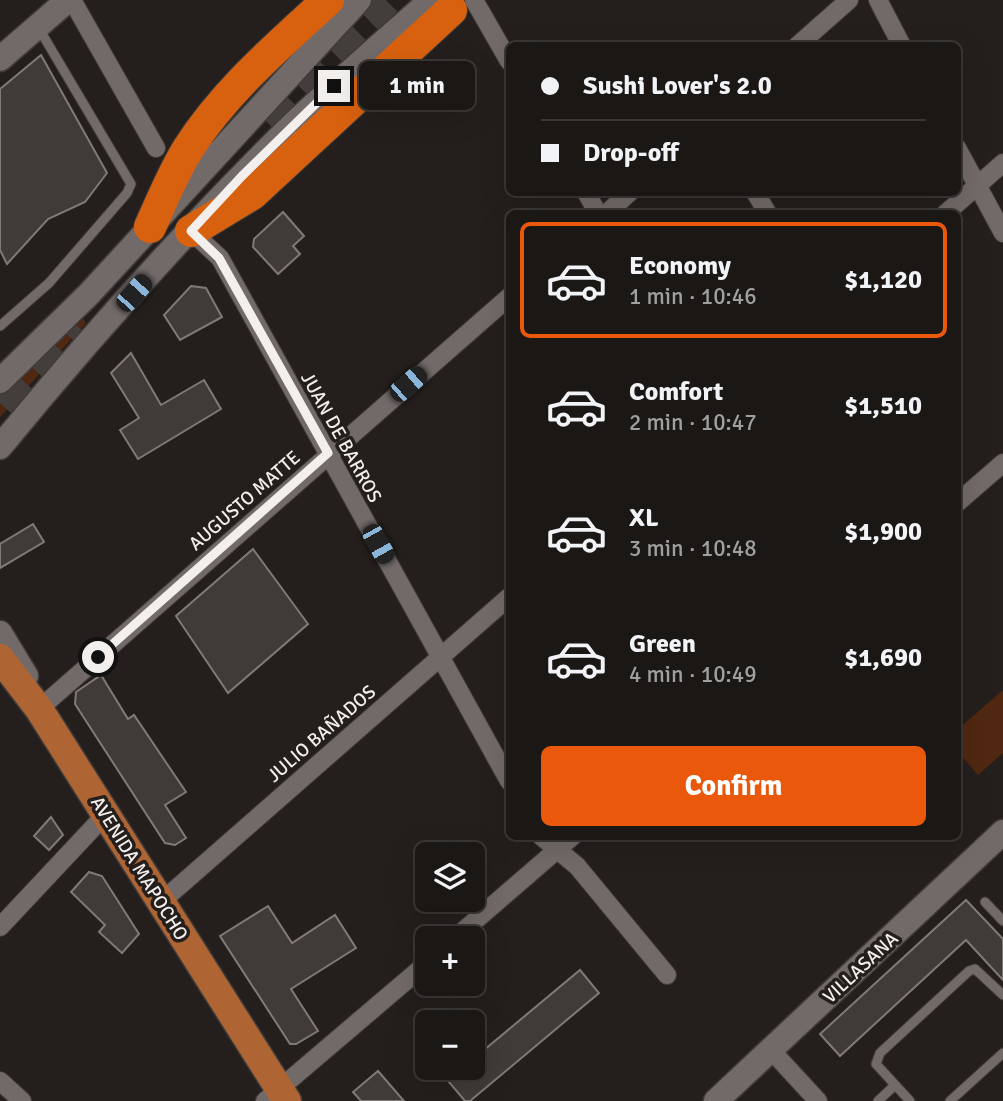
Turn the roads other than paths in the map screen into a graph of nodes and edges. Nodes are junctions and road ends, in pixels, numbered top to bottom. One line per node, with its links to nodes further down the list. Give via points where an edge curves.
1 (70, 0): 7 (main road); 12 (street)
2 (328, 0): 19 (highway, via 262,62 206,124 178,166)
3 (359, 0): 19 (main road)
4 (849, 0): 8 (street)
5 (878, 0): 9 (street)
6 (452, 3): 10 (street); 20 (highway, via 252,194)
7 (37, 27): 11 (main road); 23 (lane, via 131,184 50,283)
8 (802, 42)
9 (900, 42)
10 (506, 58)
11 (0, 60)
12 (156, 148)
13 (961, 155): 15 (street)
14 (1003, 163): 15 (street)
15 (977, 185): 18 (street); 21 (street)
16 (626, 196): 17 (street)
17 (610, 210)
18 (949, 210)
19 (150, 227): 24 (main road)
20 (191, 231): 25 (main road); 26 (street, JUAN DE BARROS, via 219,258)
21 (1003, 233)
22 (506, 300): 26 (street, AUGUSTO MATTE)
23 (0, 326)
24 (0, 381)
25 (0, 447)
26 (328, 453): 31 (street, JUAN DE BARROS); 33 (street, AUGUSTO MATTE)
27 (1003, 463): 28 (street)
28 (961, 500)
29 (506, 600): 31 (street, JULIO BAÑADOS)
30 (0, 632): 33 (main road, AVENIDA MAPOCHO, via 25,673)
31 (440, 657): 34 (street, JUAN DE BARROS); 40 (street, JULIO BAÑADOS)
32 (0, 658): 33 (main road)
33 (39, 709): 35 (main road, AVENIDA MAPOCHO)
34 (506, 776)
35 (106, 814): 40 (main road, AVENIDA MAPOCHO); 44 (street)
36 (1003, 832): 48 (main road, VILLASANA)
37 (545, 840): 39 (street)
38 (568, 840): 39 (street)
39 (556, 851): 43 (street); 46 (street, via 577,866)
40 (161, 902): 52 (main road, AVENIDA MAPOCHO)
41 (985, 902): 42 (lane)
42 (1003, 921)
43 (469, 926)
44 (0, 927)
45 (415, 973): 52 (street)
46 (667, 975)
47 (1003, 995): 51 (lane, via 980,972 969,971 876,1058)
48 (771, 1050): 54 (main road, VILLASANA); 55 (street)
49 (1003, 1053): 58 (lane)
50 (0, 1081): 53 (street)
51 (895, 1085): 56 (lane); 57 (lane)
52 (277, 1096)
53 (22, 1101)
54 (716, 1101)
55 (818, 1101)
56 (878, 1101)
57 (910, 1101)
58 (950, 1101)

